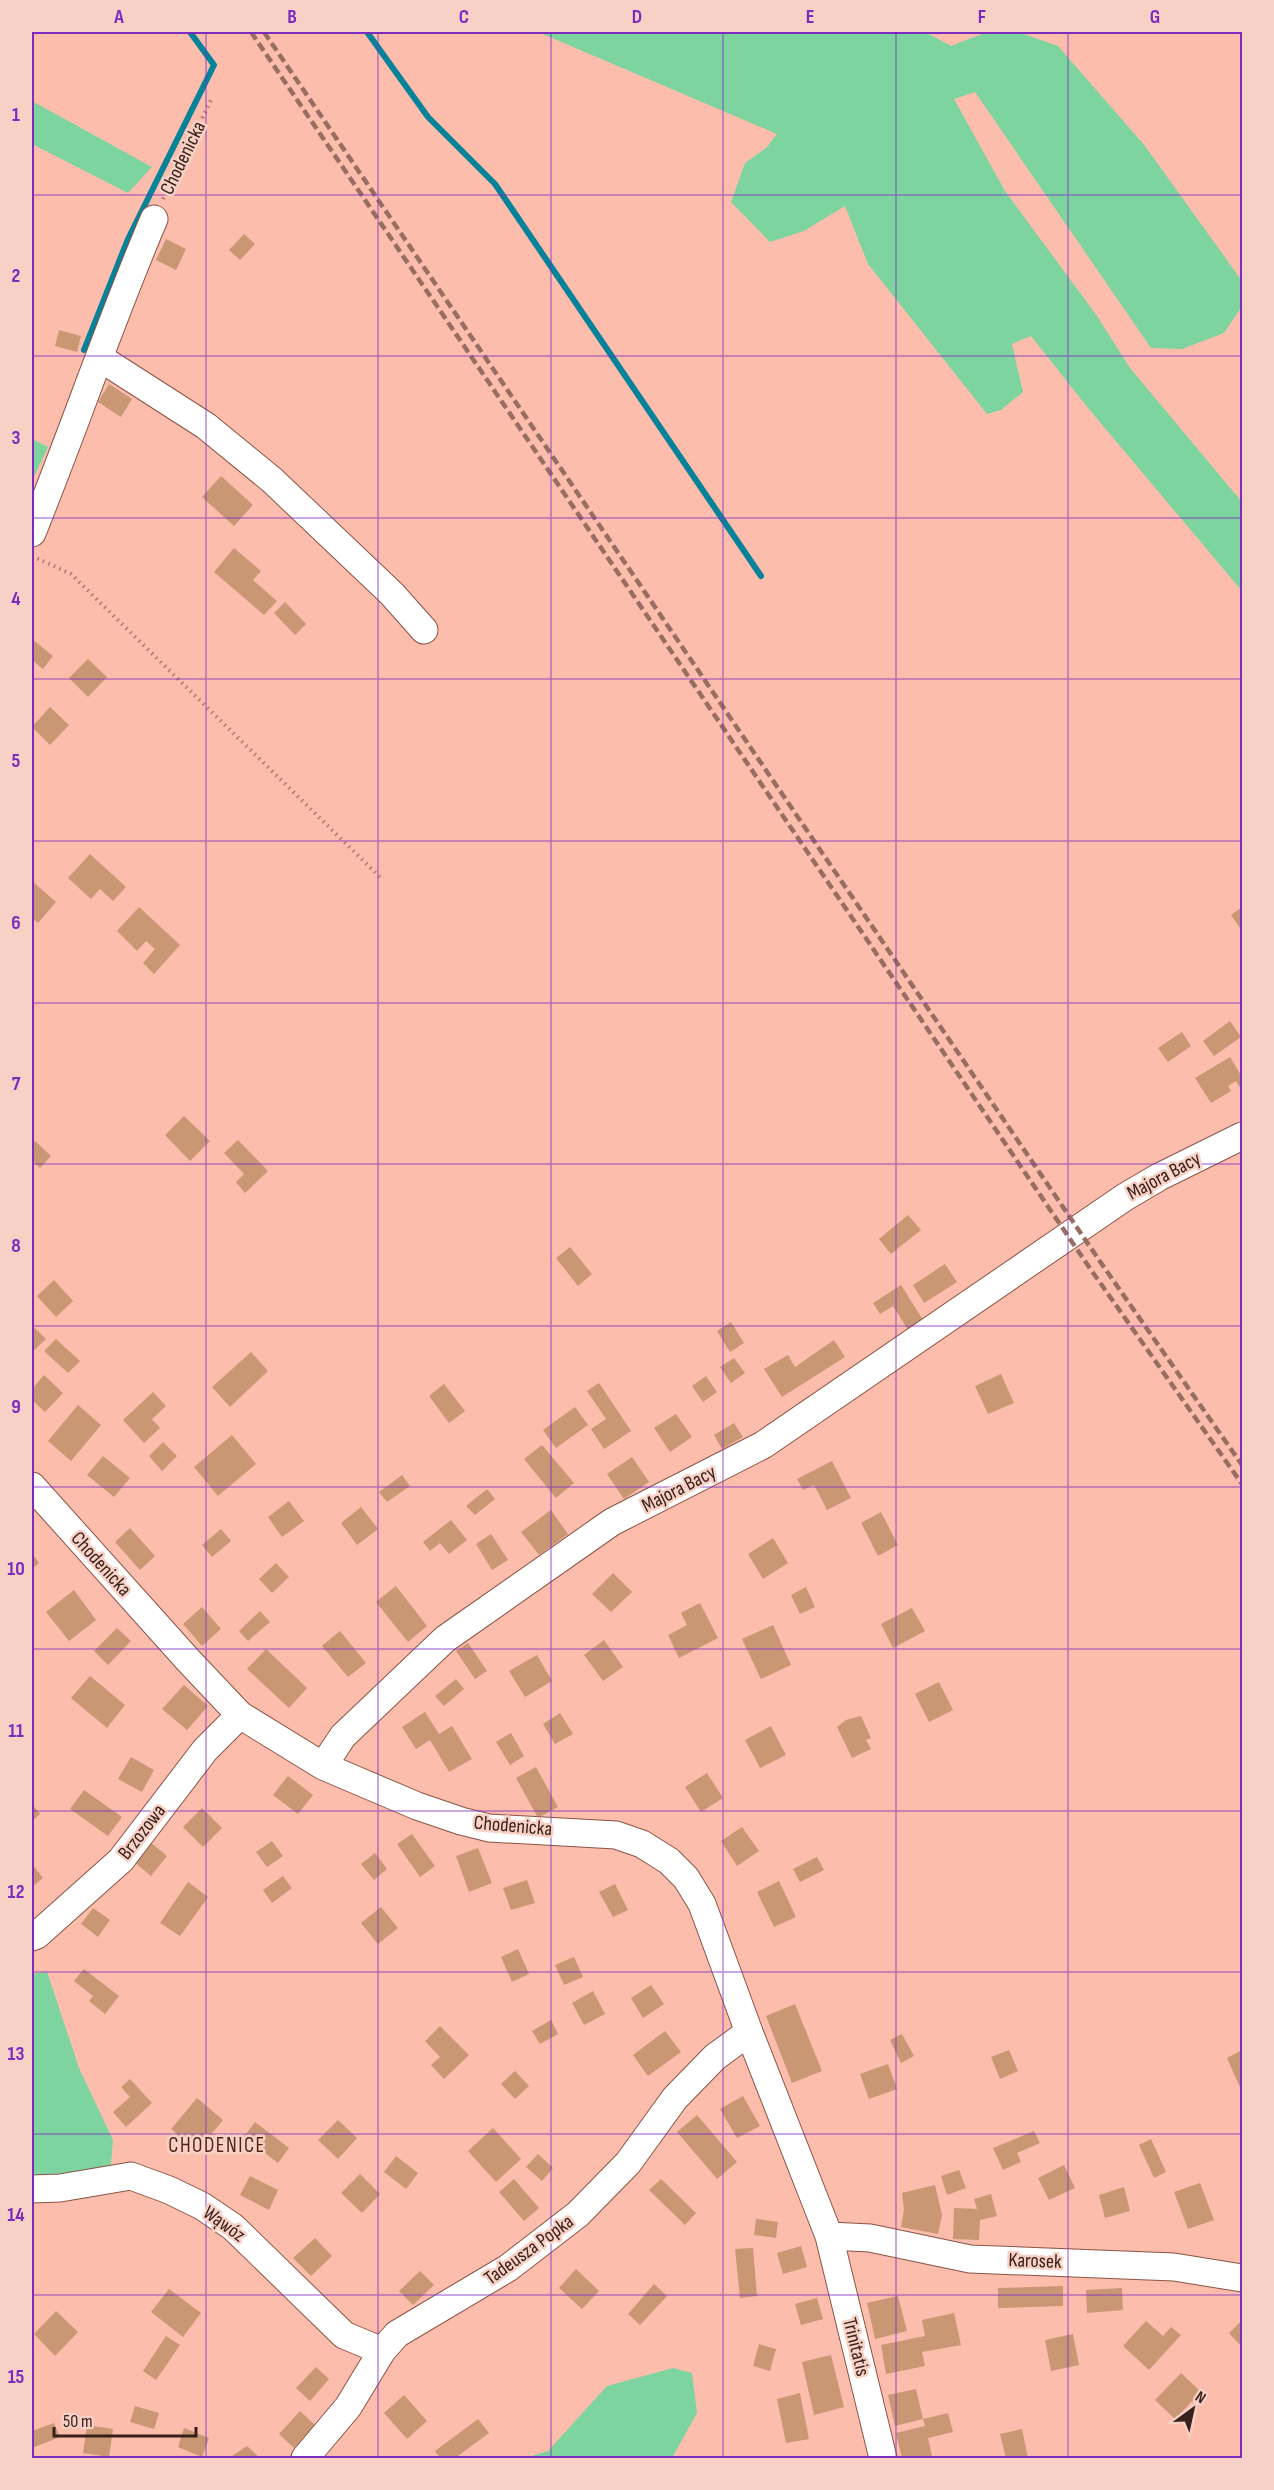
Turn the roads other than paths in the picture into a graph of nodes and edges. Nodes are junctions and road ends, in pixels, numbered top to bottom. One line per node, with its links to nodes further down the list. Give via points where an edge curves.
1 (154, 219): 2 (street)
2 (100, 358): 3 (street); 4 (street, via 206,426 272,480 392,594)
3 (32, 533)
4 (424, 630)
5 (1242, 1136): 8 (street, Majora Bacy, via 1125,1197 764,1445 612,1522 445,1639 343,1737)
6 (32, 1486): 7 (street, Chodenicka)
7 (240, 1715): 8 (street, Chodenicka); 9 (street, Brzozowa, via 205,1750 121,1860)
8 (323, 1766): 10 (street, Chodenicka, via 417,1806 489,1828 616,1835 642,1844 669,1861 686,1878 702,1904)
9 (32, 1937)
10 (749, 2032): 12 (street, Chodenicka); 14 (street, Tadeusza Popka, via 715,2057 675,2098 628,2163 578,2214 508,2268 397,2334)
11 (32, 2189): 14 (street, Wąwóz, via 131,2176 169,2190 233,2227 344,2335)
12 (829, 2236): 13 (street, Karosek, via 870,2238 970,2259 1174,2267); 16 (street, Trinitatis)
13 (1242, 2278)
14 (382, 2351): 15 (street, Tadeusza Popka, via 348,2407)
15 (305, 2458)
16 (883, 2458)

